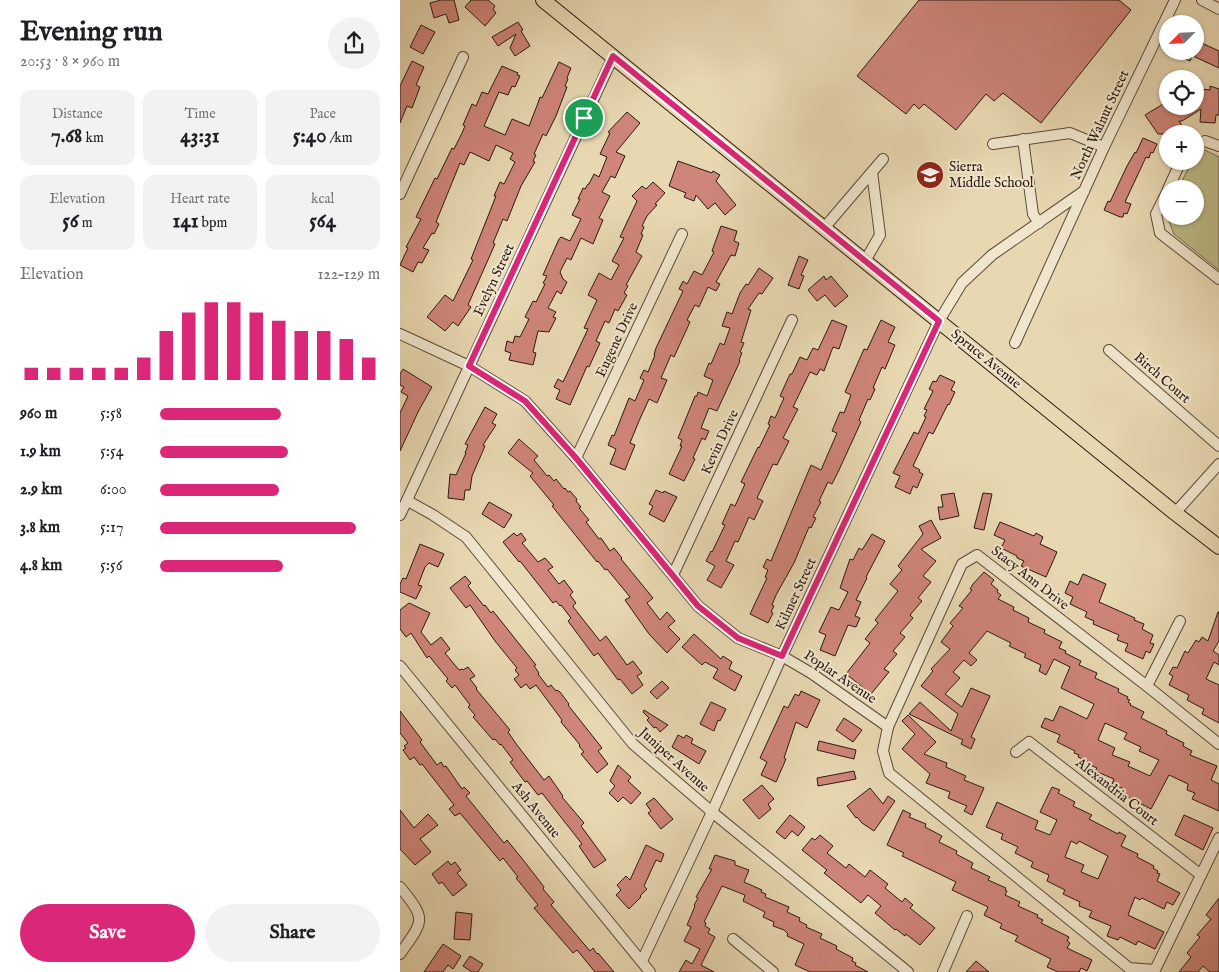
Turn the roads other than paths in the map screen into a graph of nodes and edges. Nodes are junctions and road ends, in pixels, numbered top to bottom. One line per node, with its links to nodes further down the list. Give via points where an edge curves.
1 (543, 0): 5 (main road, Spruce Avenue)
2 (1175, 0): 11 (street, North Walnut Street)
3 (1202, 0): 4 (street)
4 (1219, 9)
5 (613, 56): 18 (main road, Spruce Avenue); 27 (street, Evelyn Street)
6 (464, 57): 15 (street)
7 (1023, 139): 9 (street); 11 (street, via 1070,133); 17 (street, via 1033,214)
8 (1204, 140): 10 (street)
9 (993, 144)
10 (1219, 146)
11 (1104, 147): 14 (street, North Walnut Street)
12 (883, 159): 13 (street)
13 (872, 172): 18 (street); 20 (street, via 880,235)
14 (1084, 191): 17 (street, North Walnut Street); 25 (street)
15 (400, 194)
16 (1159, 208): 21 (street, via 1156,214 1160,232)
17 (1038, 223): 23 (street, North Walnut Street, via 992,254 962,283)
18 (824, 228): 20 (main road, Spruce Avenue)
19 (682, 234): 29 (street, Eugene Drive)
20 (865, 261): 23 (main road, Spruce Avenue)
21 (1219, 279)
22 (792, 320): 35 (street, Kevin Drive)
23 (939, 321): 32 (main road, Spruce Avenue); 37 (street, Kilmer Street)
24 (400, 334): 27 (street, Poplar Avenue)
25 (1015, 343)
26 (1109, 350): 28 (street, Birch Court)
27 (469, 366): 29 (street, Poplar Avenue, via 525,401); 31 (street, Evelyn Street)
28 (1219, 446)
29 (576, 458): 35 (street, Poplar Avenue)
30 (1219, 464): 32 (street)
31 (408, 501): 33 (street, Evelyn Street); 43 (street, Juniper Avenue, via 466,537 633,744)
32 (1175, 513): 34 (main road, Spruce Avenue)
33 (400, 516)
34 (1219, 547)
35 (673, 575): 37 (street, Poplar Avenue, via 698,606 738,638)
36 (1180, 621): 39 (street)
37 (782, 656): 40 (street, Poplar Avenue); 43 (street, Kilmer Street)
38 (400, 666): 50 (street, Ash Avenue)
39 (1147, 686): 40 (street, Stacy Ann Drive, via 978,556 962,564); 41 (street, Stacy Ann Drive)
40 (888, 727): 45 (street, via 883,752 890,773 1129,968 1155,970)
41 (1219, 744)
42 (1016, 752): 45 (street, Alexandria Court, via 1029,742)
43 (712, 812): 50 (street, Kilmer Street); 53 (street, Juniper Avenue)
44 (1219, 838): 45 (street)
45 (1201, 875)
46 (400, 886): 49 (street, via 422,910 419,927)
47 (967, 916): 54 (street)
48 (733, 939): 52 (street)
49 (400, 954)
50 (642, 961): 51 (street, Ash Avenue)
51 (650, 972)
52 (773, 972)
53 (908, 972)
54 (943, 972)

